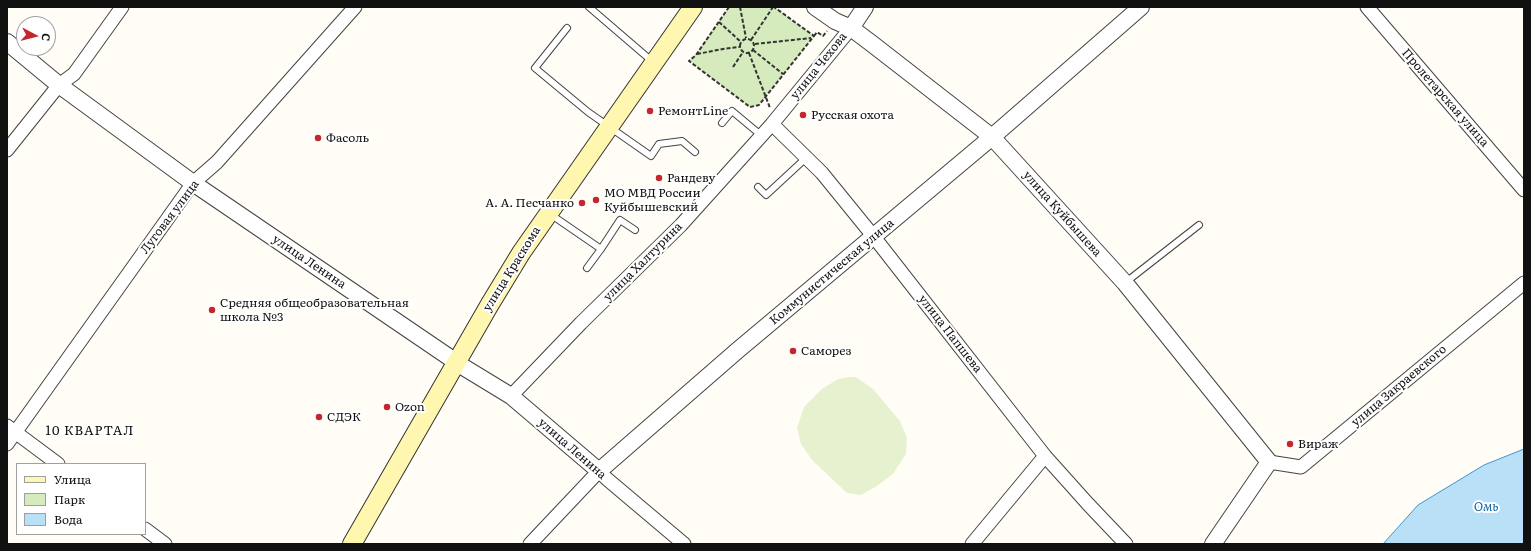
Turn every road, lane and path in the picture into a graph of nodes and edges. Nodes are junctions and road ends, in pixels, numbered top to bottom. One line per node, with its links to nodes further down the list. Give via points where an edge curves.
1 (122, 7): 29 (street, via 74,74)
2 (355, 7): 39 (street, Луговая улица, via 217,162)
3 (589, 7): 26 (lane)
4 (693, 7): 26 (main road, улица Краскома)
5 (729, 7): 12 (path)
6 (740, 7): 15 (path)
7 (773, 7): 16 (path, via 814,36); 17 (path)
8 (815, 7): 14 (street, улица Куйбышева, via 835,21)
9 (865, 7): 14 (street, улица Чехова)
10 (1141, 7): 35 (street, Коммунистическая улица)
11 (1367, 7): 41 (street, Пролетарская улица)
12 (719, 22): 19 (path); 25 (path)
13 (567, 28): 33 (lane, via 535,68)
14 (851, 28): 31 (street, улица Чехова); 35 (street, улица Куйбышева)
15 (746, 38): 17 (path); 19 (path)
16 (812, 38): 20 (path); 28 (path)
17 (751, 40): 20 (path)
18 (7, 42): 29 (street, улица Ленина)
19 (741, 42): 21 (path)
20 (755, 44): 22 (path)
21 (740, 47): 23 (path); 25 (path)
22 (753, 50): 24 (path); 28 (path)
23 (743, 52): 24 (path); 27 (path)
24 (749, 53): 30 (path)
25 (696, 54): 30 (path, via 689,60 750,107 759,105)
26 (654, 62): 33 (main road, улица Краскома)
27 (733, 68)
28 (783, 74): 30 (path)
29 (59, 85): 36 (street); 39 (street, улица Ленина)
30 (765, 97): 31 (path)
31 (774, 122): 34 (street, улица Халтурина); 38 (street, улица Папшева)
32 (722, 123): 34 (lane, via 732,111)
33 (609, 127): 37 (lane, via 650,156 659,144 682,140); 42 (main road, улица Краскома)
34 (762, 136): 51 (street, улица Халтурина, via 681,225)
35 (992, 137): 45 (street, Коммунистическая улица); 48 (street, улица Куйбышева)
36 (7, 150)
37 (695, 152)
38 (806, 158): 40 (lane, via 766,196); 45 (street, улица Папшева, via 822,173)
39 (193, 183): 50 (street, улица Ленина); 52 (street, Луговая улица)
40 (758, 187)
41 (1524, 190)
42 (549, 213): 46 (lane); 50 (main road, улица Краскома, via 521,253)
43 (1199, 225): 48 (lane)
44 (635, 230): 46 (lane, via 620,220)
45 (874, 237): 54 (street, улица Папшева); 57 (street, Коммунистическая улица, via 738,350)
46 (601, 249): 47 (lane)
47 (587, 268)
48 (1125, 283): 55 (street, улица Куйбышева)
49 (1524, 283): 55 (street, улица Закраевского, via 1301,467)
50 (457, 362): 51 (street, улица Ленина); 60 (main road, улица Краскома)
51 (511, 396): 57 (street, улица Ленина)
52 (11, 429): 53 (street, Луговая улица); 56 (street)
53 (7, 444)
54 (1045, 456): 63 (street); 64 (street, улица Папшева)
55 (1270, 462): 65 (street)
56 (57, 463)
57 (599, 471): 61 (street, Коммунистическая улица); 62 (street, улица Ленина)
58 (146, 530): 59 (street)
59 (165, 544)
60 (352, 544)
61 (530, 544)
62 (684, 544)
63 (972, 544)
64 (1126, 544)
65 (1213, 544)

